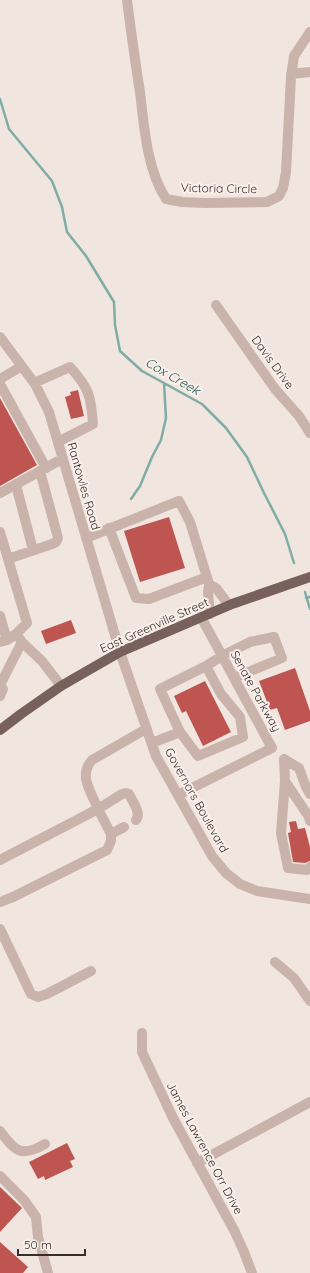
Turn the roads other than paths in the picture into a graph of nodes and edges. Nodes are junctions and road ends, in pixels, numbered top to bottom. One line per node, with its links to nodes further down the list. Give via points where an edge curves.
1 (127, 0): 4 (street, Victoria Circle, via 154,175 166,198 205,203 267,202 279,196 286,172)
2 (310, 32): 4 (street, Victoria Circle, via 294,56)
3 (310, 72): 4 (street)
4 (292, 74)
5 (216, 305): 11 (street, Davis Drive, via 275,389)
6 (0, 337): 7 (street, Rantowles Road)
7 (22, 366): 8 (street); 9 (street, Rantowles Road)
8 (0, 379)
9 (34, 383): 12 (street, Rantowles Road, via 49,412); 12 (street, via 70,367 88,392 93,424)
10 (0, 384): 14 (street)
11 (310, 433)
12 (58, 442): 13 (street, Rantowles Road)
13 (62, 459): 14 (street); 19 (street, Rantowles Road)
14 (43, 469): 15 (street); 20 (street, via 58,538 52,544)
15 (16, 485): 16 (street); 20 (street)
16 (0, 493)
17 (109, 528): 19 (street); 23 (street, via 136,598 148,599); 23 (street, via 180,501 190,522)
18 (0, 532): 21 (street)
19 (86, 538): 29 (street, Rantowles Road)
20 (33, 550): 21 (street)
21 (8, 559): 27 (street, via 27,623)
22 (310, 577): 24 (main road, East Greenville Street)
23 (208, 580): 24 (street); 25 (street)
24 (229, 606): 25 (main road, East Greenville Street)
25 (206, 615): 29 (main road, East Greenville Street); 30 (street, Senate Parkway)
26 (0, 616): 28 (street)
27 (19, 638): 28 (street); 33 (street); 34 (street, via 42,661)
28 (3, 641)
29 (120, 652): 34 (main road, East Greenville Street); 36 (street, Governors Boulevard)
30 (222, 656): 31 (street); 32 (street, Senate Parkway); 32 (street, via 250,642 274,637 282,658)
31 (206, 666): 38 (street, via 160,689); 38 (street, via 221,694 240,717 243,737 198,756)
32 (234, 678): 44 (street, Senate Parkway, via 272,748)
33 (0, 685): 35 (street, via 3,689)
34 (61, 686): 37 (main road, East Greenville Street)
35 (0, 696)
36 (146, 729): 39 (street, Governors Boulevard); 45 (street, via 92,760 86,767 84,777)
37 (0, 730)
38 (180, 732): 39 (street)
39 (152, 743): 44 (street, Governors Boulevard, via 156,756)
40 (310, 767): 41 (street)
41 (299, 768): 42 (street, via 284,759); 43 (street)
42 (285, 781): 46 (street); 51 (street, via 281,834 288,868)
43 (308, 790)
44 (178, 795): 52 (street, Governors Boulevard, via 212,856 233,879 257,891)
45 (98, 809): 47 (street, via 126,793 138,813 139,817); 49 (street); 50 (street)
46 (309, 819)
47 (136, 820)
48 (124, 827): 49 (street)
49 (110, 834): 53 (street, via 111,841 107,850)
50 (0, 860)
51 (310, 868)
52 (310, 899)
53 (0, 902)
54 (0, 929): 56 (street, via 31,994 38,997 47,994)
55 (275, 962): 57 (street, via 294,978)
56 (91, 971)
57 (310, 1001)
58 (142, 1033): 62 (street, James Lawrence Orr Drive, via 142,1052)
59 (310, 1102): 62 (street)
60 (0, 1131): 61 (street, via 12,1147 22,1151 34,1151)
61 (46, 1144)
62 (197, 1163): 65 (street, James Lawrence Orr Drive, via 235,1232)
63 (0, 1176): 64 (street, via 24,1200 36,1218 38,1237)
64 (48, 1273)
65 (252, 1273)

